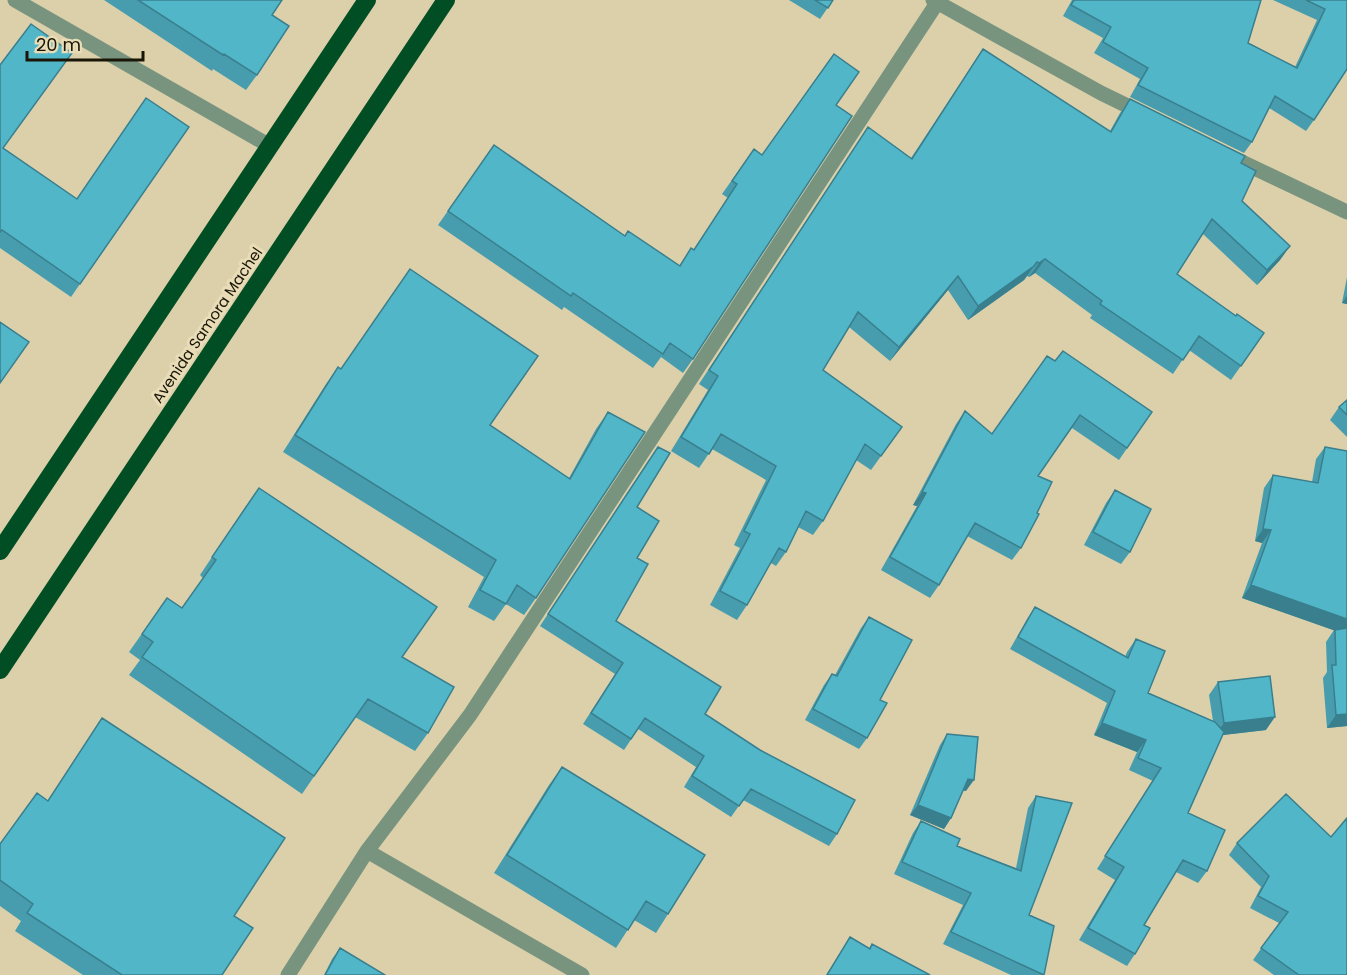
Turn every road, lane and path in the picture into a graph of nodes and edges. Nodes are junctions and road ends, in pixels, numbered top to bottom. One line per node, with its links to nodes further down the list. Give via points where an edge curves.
1 (15, 0): 7 (street)
2 (367, 0): 7 (highway)
3 (446, 0): 10 (highway, Avenida Samora Machel)
4 (935, 1): 5 (street); 11 (street, via 470,715)
5 (1154, 119)
6 (1206, 145): 8 (street)
7 (270, 146): 9 (highway)
8 (1347, 212)
9 (0, 551)
10 (0, 670)
11 (367, 851): 12 (street); 13 (street)
12 (288, 975)
13 (582, 975)

